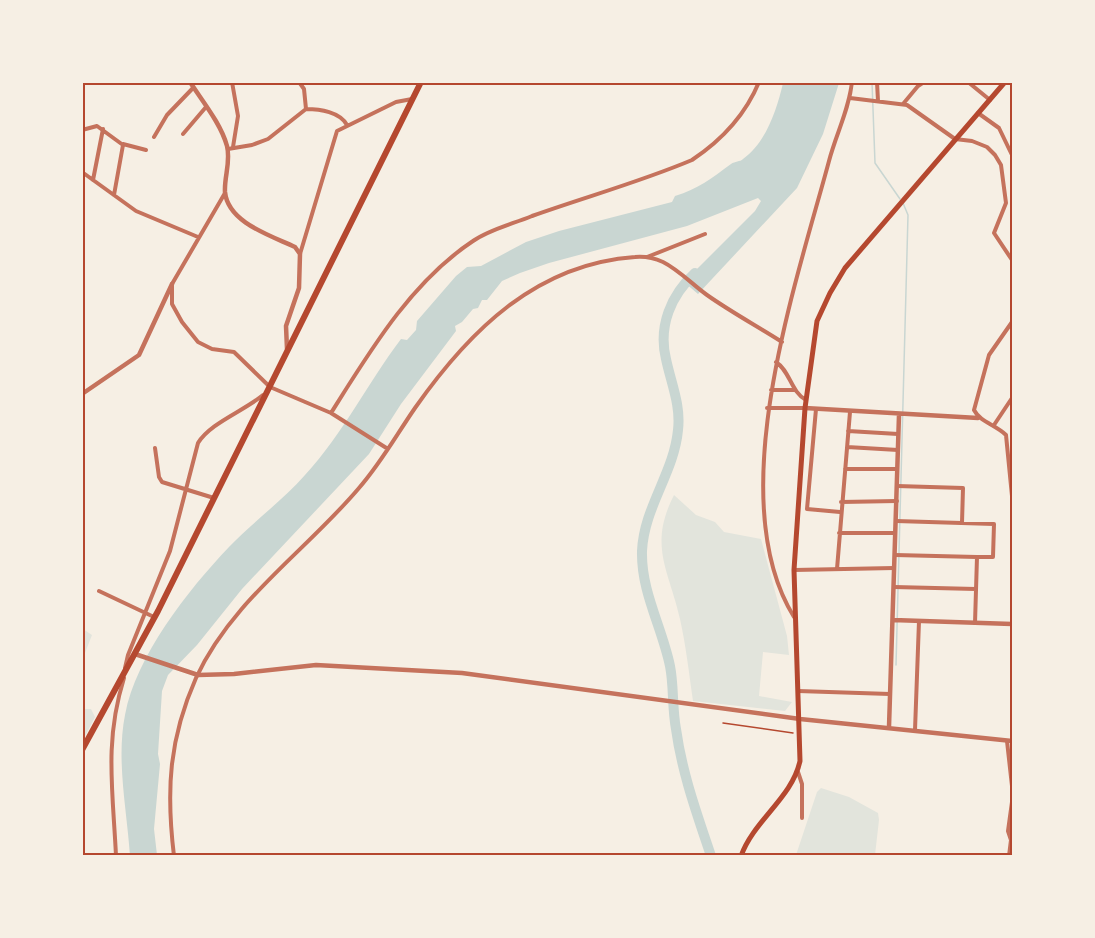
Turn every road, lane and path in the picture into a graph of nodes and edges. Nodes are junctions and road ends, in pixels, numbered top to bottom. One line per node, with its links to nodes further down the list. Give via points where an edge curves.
1 (232, 82): 26 (street, via 238,116)
2 (299, 82): 17 (street, via 304,89)
3 (421, 82): 12 (highway)
4 (759, 82): 53 (street, via 733,126 692,159 493,231 461,250 406,304 362,364)
5 (852, 82): 11 (street)
6 (877, 82): 14 (street)
7 (924, 82): 15 (street)
8 (968, 82): 13 (street)
9 (1005, 82): 13 (main road)
10 (192, 85): 16 (street); 23 (street)
11 (850, 98): 14 (street); 40 (street, via 830,155)
12 (413, 99): 19 (street, via 396,102); 41 (highway)
13 (990, 100): 18 (main road)
14 (877, 101): 15 (street)
15 (903, 104): 24 (street)
16 (206, 107): 22 (street); 26 (street)
17 (306, 109): 19 (street, via 328,112); 26 (street, via 268,139)
18 (978, 113): 24 (main road); 28 (street, via 999,128)
19 (347, 125): 35 (street, via 334,136)
20 (103, 129): 21 (street, via 93,125); 25 (street); 30 (street)
21 (82, 130)
22 (183, 134)
23 (154, 137)
24 (955, 140): 37 (street, via 987,147 1001,165 1006,203 994,233); 48 (main road, via 845,268 830,293 817,321)
25 (122, 144): 27 (street); 32 (street)
26 (230, 148): 31 (street)
27 (146, 150)
28 (1012, 155)
29 (82, 172): 30 (street)
30 (93, 180): 32 (street)
31 (225, 193): 34 (street); 35 (street, via 239,217 295,247)
32 (114, 195): 34 (street, via 147,217)
33 (705, 234): 36 (street)
34 (198, 237): 38 (street)
35 (300, 254): 41 (street, via 299,288 286,326)
36 (646, 257): 40 (street, via 667,264 708,296); 61 (street, via 582,269 522,294 493,316 454,356)
37 (1012, 260)
38 (172, 284): 43 (street, via 172,304 198,342 234,352); 46 (street, via 139,355)
39 (1012, 322): 55 (street, via 989,355 974,404)
40 (782, 342): 42 (street)
41 (288, 351): 43 (highway)
42 (776, 362): 44 (street); 45 (street)
43 (268, 389): 53 (street); 66 (street, via 245,410 206,432 195,450); 68 (highway)
44 (771, 390): 45 (street); 49 (street)
45 (796, 390): 48 (street)
46 (82, 394)
47 (1012, 398): 56 (street)
48 (806, 400): 50 (main road)
49 (768, 408): 50 (street); 85 (street, via 766,523 782,594)
50 (805, 408): 51 (street); 80 (main road)
51 (816, 409): 52 (street); 71 (street, via 807,509)
52 (850, 412): 54 (street); 57 (street)
53 (333, 414): 61 (street)
54 (899, 415): 55 (street); 58 (street)
55 (978, 418): 56 (street)
56 (994, 425): 67 (street, via 1006,435)
57 (848, 430): 58 (street); 59 (street)
58 (898, 434): 62 (street)
59 (847, 447): 62 (street); 63 (street)
60 (154, 448): 66 (street, via 162,482)
61 (387, 448): 92 (street, via 359,488 242,609)
62 (898, 450): 64 (street)
63 (844, 469): 64 (street); 70 (street)
64 (897, 469): 65 (street)
65 (897, 486): 69 (street); 73 (street, via 963,488)
66 (186, 489): 68 (street); 91 (street, via 170,551 128,655)
67 (1012, 496)
68 (214, 498): 84 (highway)
69 (897, 501): 70 (street); 72 (street)
70 (841, 502): 71 (street)
71 (840, 512): 74 (street)
72 (896, 521): 73 (street); 75 (street)
73 (962, 523): 77 (street, via 994,524 993,557)
74 (839, 532): 75 (street); 79 (street)
75 (896, 533): 76 (street)
76 (895, 555): 77 (street); 78 (street)
77 (977, 557): 82 (street)
78 (894, 568): 79 (street); 81 (street)
79 (837, 569): 80 (street)
80 (794, 570): 85 (main road)
81 (894, 587): 82 (street); 86 (street)
82 (976, 589): 88 (street)
83 (99, 591): 84 (street)
84 (151, 616): 90 (highway)
85 (794, 617): 93 (main road)
86 (893, 620): 87 (street); 94 (street)
87 (919, 621): 88 (street); 98 (street)
88 (975, 623): 89 (street)
89 (1012, 624)
90 (137, 655): 91 (highway); 92 (street)
91 (125, 673): 101 (highway); 109 (street, via 113,711 110,754)
92 (198, 675): 95 (street, via 316,665 462,673); 110 (street, via 173,743 169,793)
93 (798, 692): 94 (street); 95 (main road)
94 (890, 694): 97 (street)
95 (800, 719): 97 (street); 100 (main road)
96 (723, 723): 100 (path)
97 (889, 727): 98 (street)
98 (915, 730): 102 (street)
99 (82, 732): 101 (street)
100 (800, 734): 104 (main road)
101 (91, 735): 103 (highway)
102 (1010, 741): 105 (street)
103 (82, 750)
104 (798, 772): 107 (street); 111 (main road)
105 (1012, 786)
106 (1012, 802): 108 (street, via 1008,834)
107 (802, 818)
108 (1012, 841): 112 (street)
109 (116, 855)
110 (174, 855)
111 (741, 855)
112 (1009, 855)

